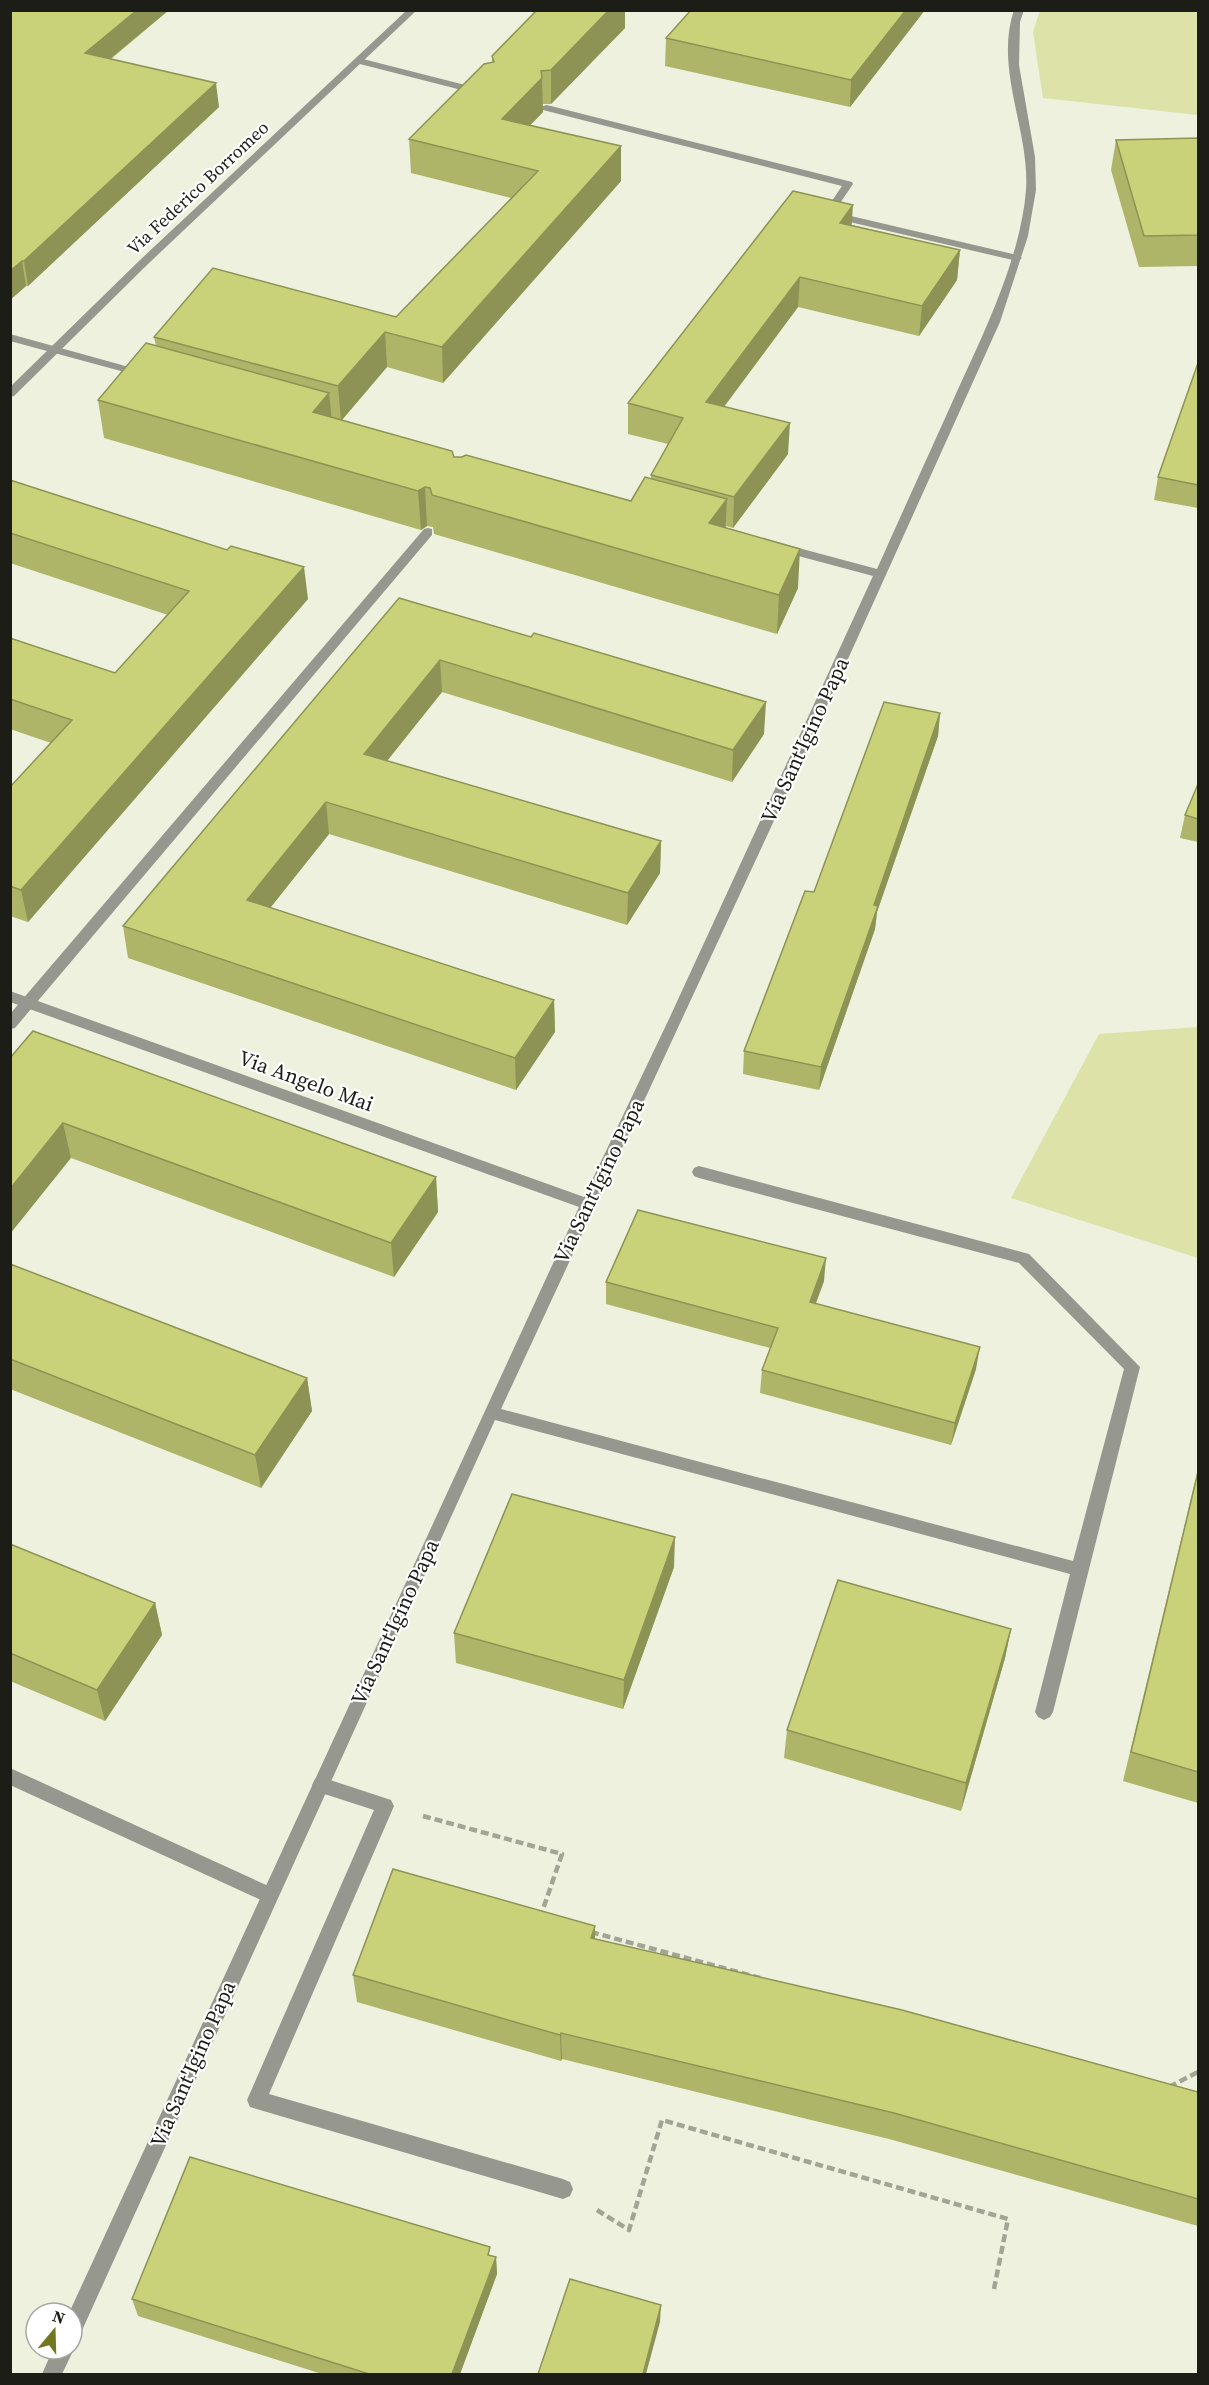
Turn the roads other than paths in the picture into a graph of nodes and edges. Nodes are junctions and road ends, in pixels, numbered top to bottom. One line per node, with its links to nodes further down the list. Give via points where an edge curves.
1 (413, 10): 3 (street, Via Federico Borromeo)
2 (1019, 10): 6 (street, Via Sant'Igino Papa, via 1014,65 1031,182)
3 (359, 61): 4 (street); 8 (street, Via Federico Borromeo, via 144,262)
4 (489, 94)
5 (547, 108): 6 (street, via 848,184 828,214)
6 (1017, 258): 13 (street, Via Sant'Igino Papa, via 994,322)
7 (10, 337): 8 (street)
8 (58, 350): 9 (street); 10 (street, Via Federico Borromeo)
9 (156, 377)
10 (10, 394)
11 (428, 532): 15 (street)
12 (767, 543): 13 (street)
13 (881, 574): 18 (street, Via Sant'Igino Papa)
14 (10, 996): 15 (street, Via Angelo Mai)
15 (29, 1003): 16 (street); 18 (street, Via Angelo Mai)
16 (10, 1024)
17 (699, 1172): 20 (street, via 1024,1258 1132,1367)
18 (588, 1204): 19 (street, Via Sant'Igino Papa)
19 (492, 1413): 20 (street); 23 (street, Via Sant'Igino Papa)
20 (1079, 1570): 21 (street)
21 (1044, 1712)
22 (10, 1776): 24 (street)
23 (321, 1785): 24 (street, Via Sant'Igino Papa); 25 (street, via 385,1806 257,2100)
24 (269, 1895): 26 (street, Via Sant'Igino Papa)
25 (563, 2189)
26 (84, 2304)

